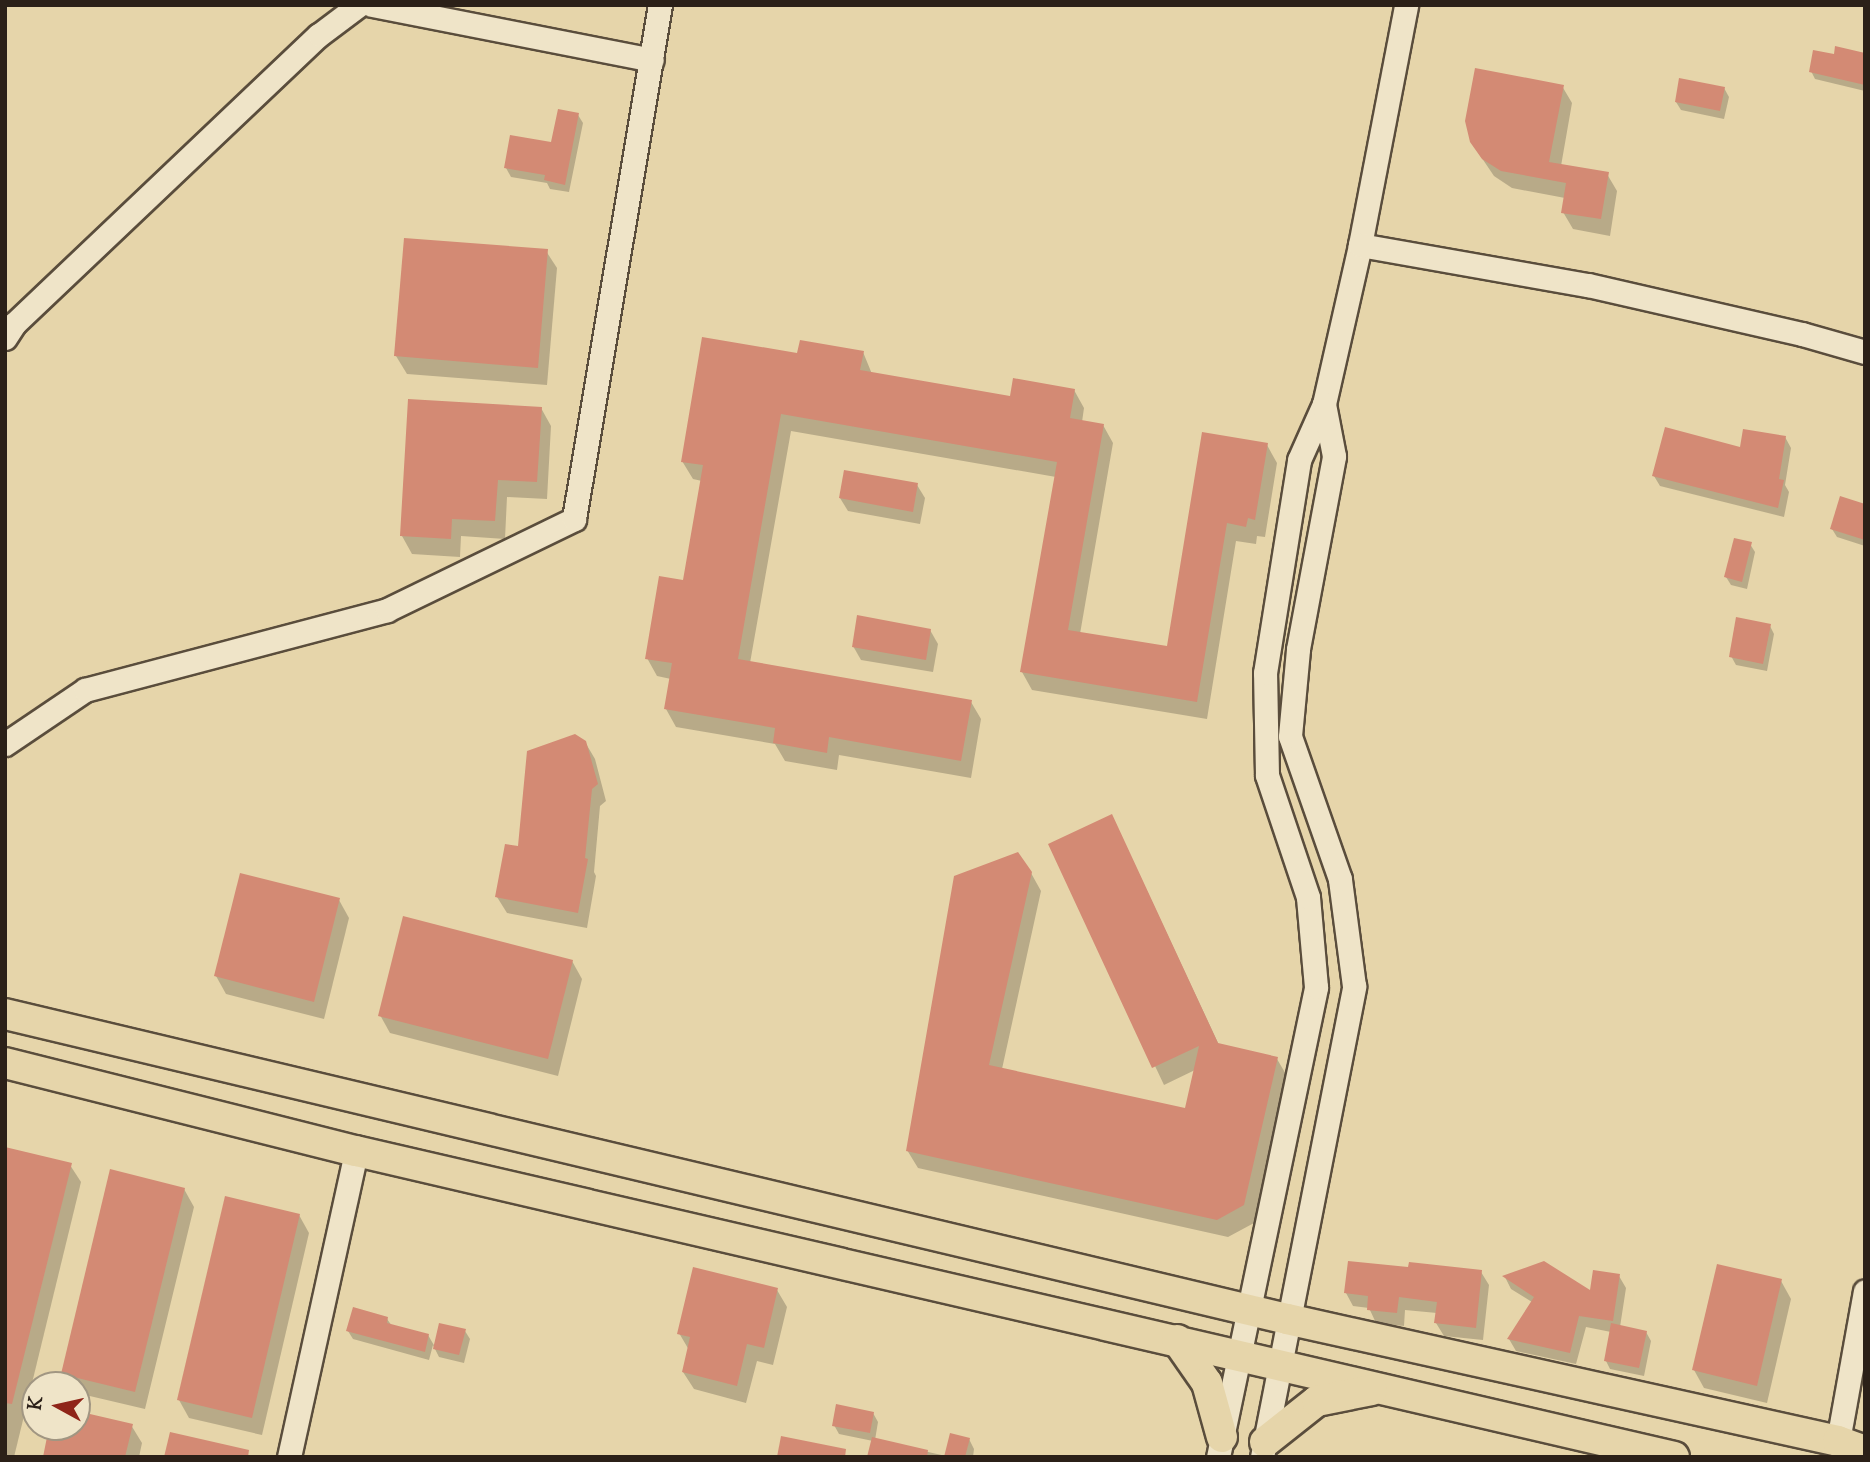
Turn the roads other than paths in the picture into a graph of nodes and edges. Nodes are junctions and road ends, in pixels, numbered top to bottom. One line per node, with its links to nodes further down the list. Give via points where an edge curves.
1 (359, 5): 7 (street, via 319,35 14,324)
2 (372, 5): 5 (street)
3 (660, 5): 5 (street)
4 (1406, 5): 6 (street)
5 (652, 60): 10 (street, via 574,519 387,610 85,690)
6 (1360, 245): 8 (street, via 1588,285); 9 (street)
7 (5, 338)
8 (1865, 352)
9 (1324, 404): 15 (street, via 1299,460 1265,673 1266,775 1308,897 1316,987); 16 (street, via 1334,456 1298,649 1290,736 1340,879 1354,986)
10 (7, 736)
11 (5, 1014): 15 (main road)
12 (5, 1063): 13 (main road)
13 (356, 1151): 17 (main road); 25 (street)
14 (1865, 1291): 24 (street)
15 (1250, 1310): 16 (main road); 18 (street)
16 (1287, 1319): 20 (street); 24 (main road)
17 (1177, 1340): 18 (main road); 22 (main road, via 1206,1383)
18 (1240, 1354): 20 (main road); 22 (street)
19 (1865, 1357): 24 (street)
20 (1279, 1364): 21 (main road); 23 (street)
21 (1382, 1387): 23 (main road, via 1317,1401); 26 (main road)
22 (1220, 1447)
23 (1264, 1449)
24 (1846, 1450)
25 (289, 1457)
26 (1674, 1457)

